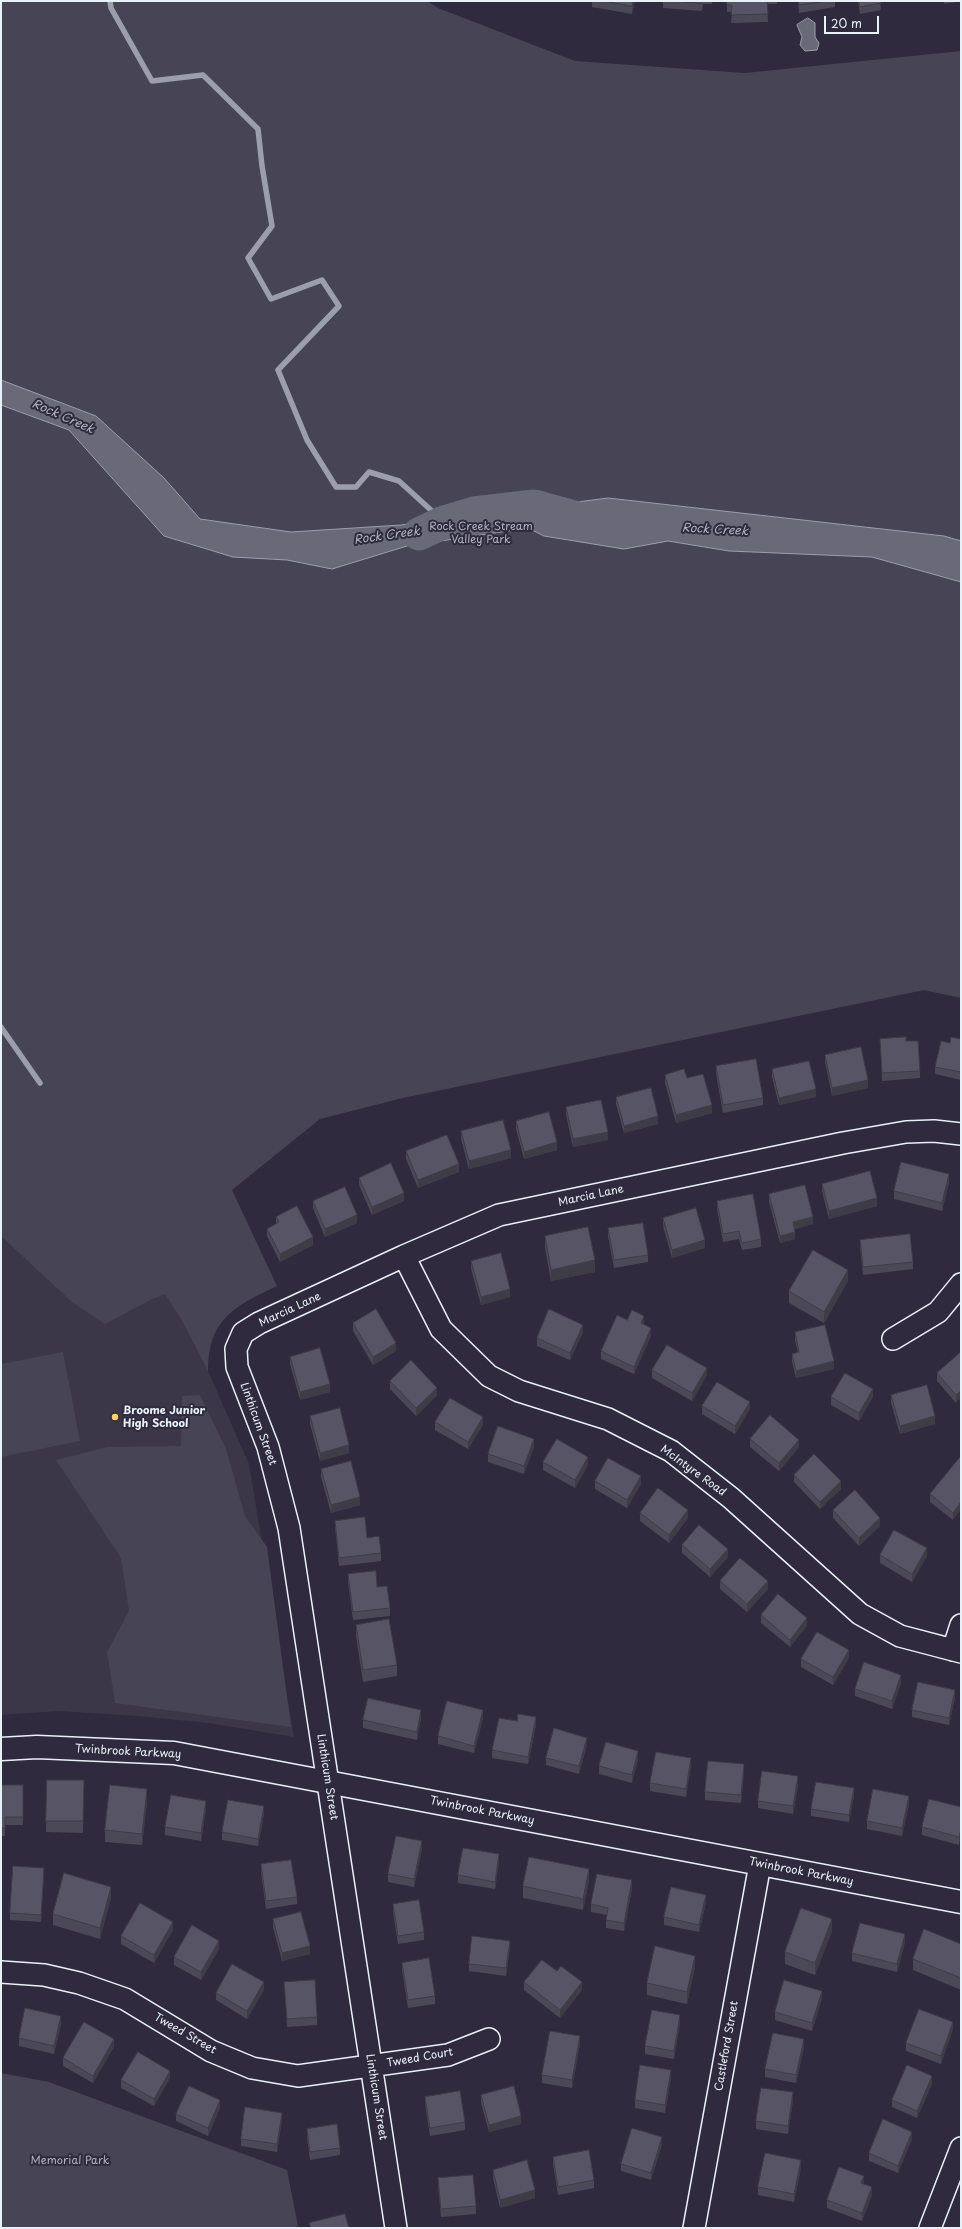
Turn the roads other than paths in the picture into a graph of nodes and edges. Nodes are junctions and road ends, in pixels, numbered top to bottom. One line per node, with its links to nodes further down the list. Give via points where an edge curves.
1 (961, 1134): 2 (street, Marcia Lane, via 906,1132 857,1140 499,1215)
2 (404, 1256): 4 (street, Marcia Lane, via 259,1323); 7 (street, McIntyre Road, via 441,1329 489,1376 519,1391 608,1419 671,1451 731,1498 860,1614 900,1636)
3 (961, 1284): 5 (street, via 938,1312)
4 (243, 1333): 9 (street, Linthicum Street, via 236,1348 237,1367 268,1447 289,1528)
5 (893, 1339)
6 (961, 1625): 7 (street)
7 (957, 1651)
8 (1, 1749): 9 (street, Twinbrook Parkway, via 37,1747 174,1753)
9 (327, 1781): 10 (street, Twinbrook Parkway); 14 (street, Linthicum Street)
10 (760, 1864): 11 (street, Twinbrook Parkway); 17 (street, Castleford Street)
11 (961, 1902)
12 (1, 1972): 14 (street, Tweed Street, via 44,1975 125,1999 211,2051 252,2068 298,2076)
13 (489, 2039): 14 (street, Tweed Court, via 448,2055)
14 (372, 2067): 16 (street, Linthicum Street)
15 (961, 2148): 18 (street)
16 (396, 2228)
17 (694, 2228)
18 (930, 2228)

